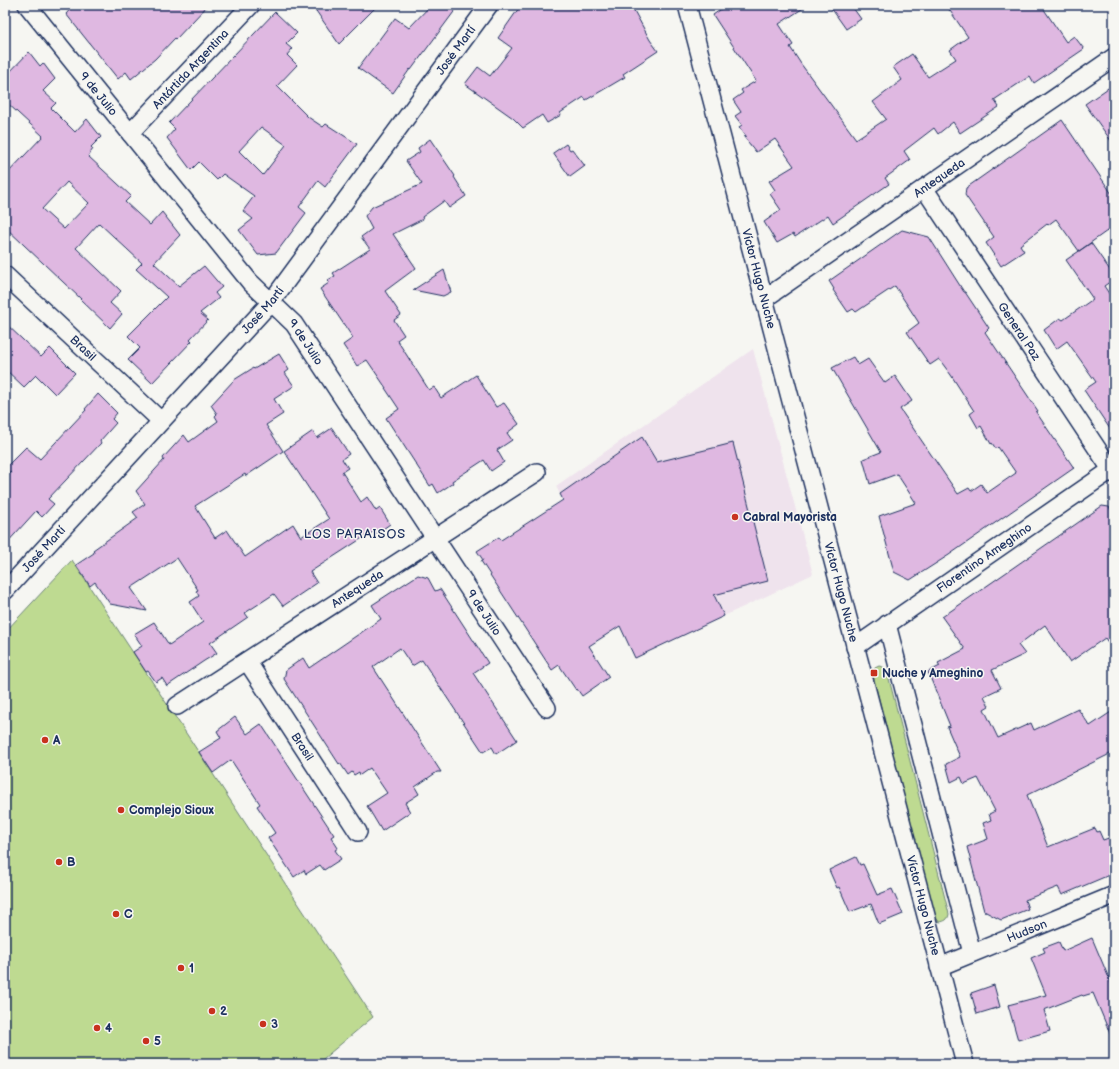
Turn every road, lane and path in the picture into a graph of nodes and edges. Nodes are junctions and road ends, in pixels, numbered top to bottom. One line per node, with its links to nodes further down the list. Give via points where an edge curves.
1 (27, 5): 6 (street, 9 de Julio)
2 (251, 5): 6 (street, Antártida Argentina)
3 (489, 5): 10 (street, José Martí)
4 (687, 5): 9 (street, Víctor Hugo Nuche)
5 (1114, 58): 7 (street, Antequeda)
6 (130, 133): 10 (street, 9 de Julio, via 250,282)
7 (924, 188): 9 (street, Antequeda); 12 (street, General Paz)
8 (5, 275): 11 (street, Brasil)
9 (764, 298): 17 (street, Víctor Hugo Nuche)
10 (271, 302): 11 (street, José Martí); 14 (street, 9 de Julio, via 294,324)
11 (161, 421): 15 (street, José Martí)
12 (1113, 471): 16 (street, Florentino Ameghino)
13 (536, 472): 14 (street, Antequeda)
14 (435, 538): 18 (street, Antequeda); 20 (street, 9 de Julio)
15 (7, 585)
16 (887, 624): 17 (street, Florentino Ameghino); 23 (street)
17 (855, 647): 24 (street, Víctor Hugo Nuche)
18 (247, 660): 19 (street, Antequeda); 21 (street, Brasil)
19 (177, 706)
20 (547, 708)
21 (358, 832)
22 (1114, 895): 23 (street, Hudson)
23 (972, 953): 24 (street, Hudson)
24 (939, 967): 25 (street, Víctor Hugo Nuche)
25 (965, 1064)

